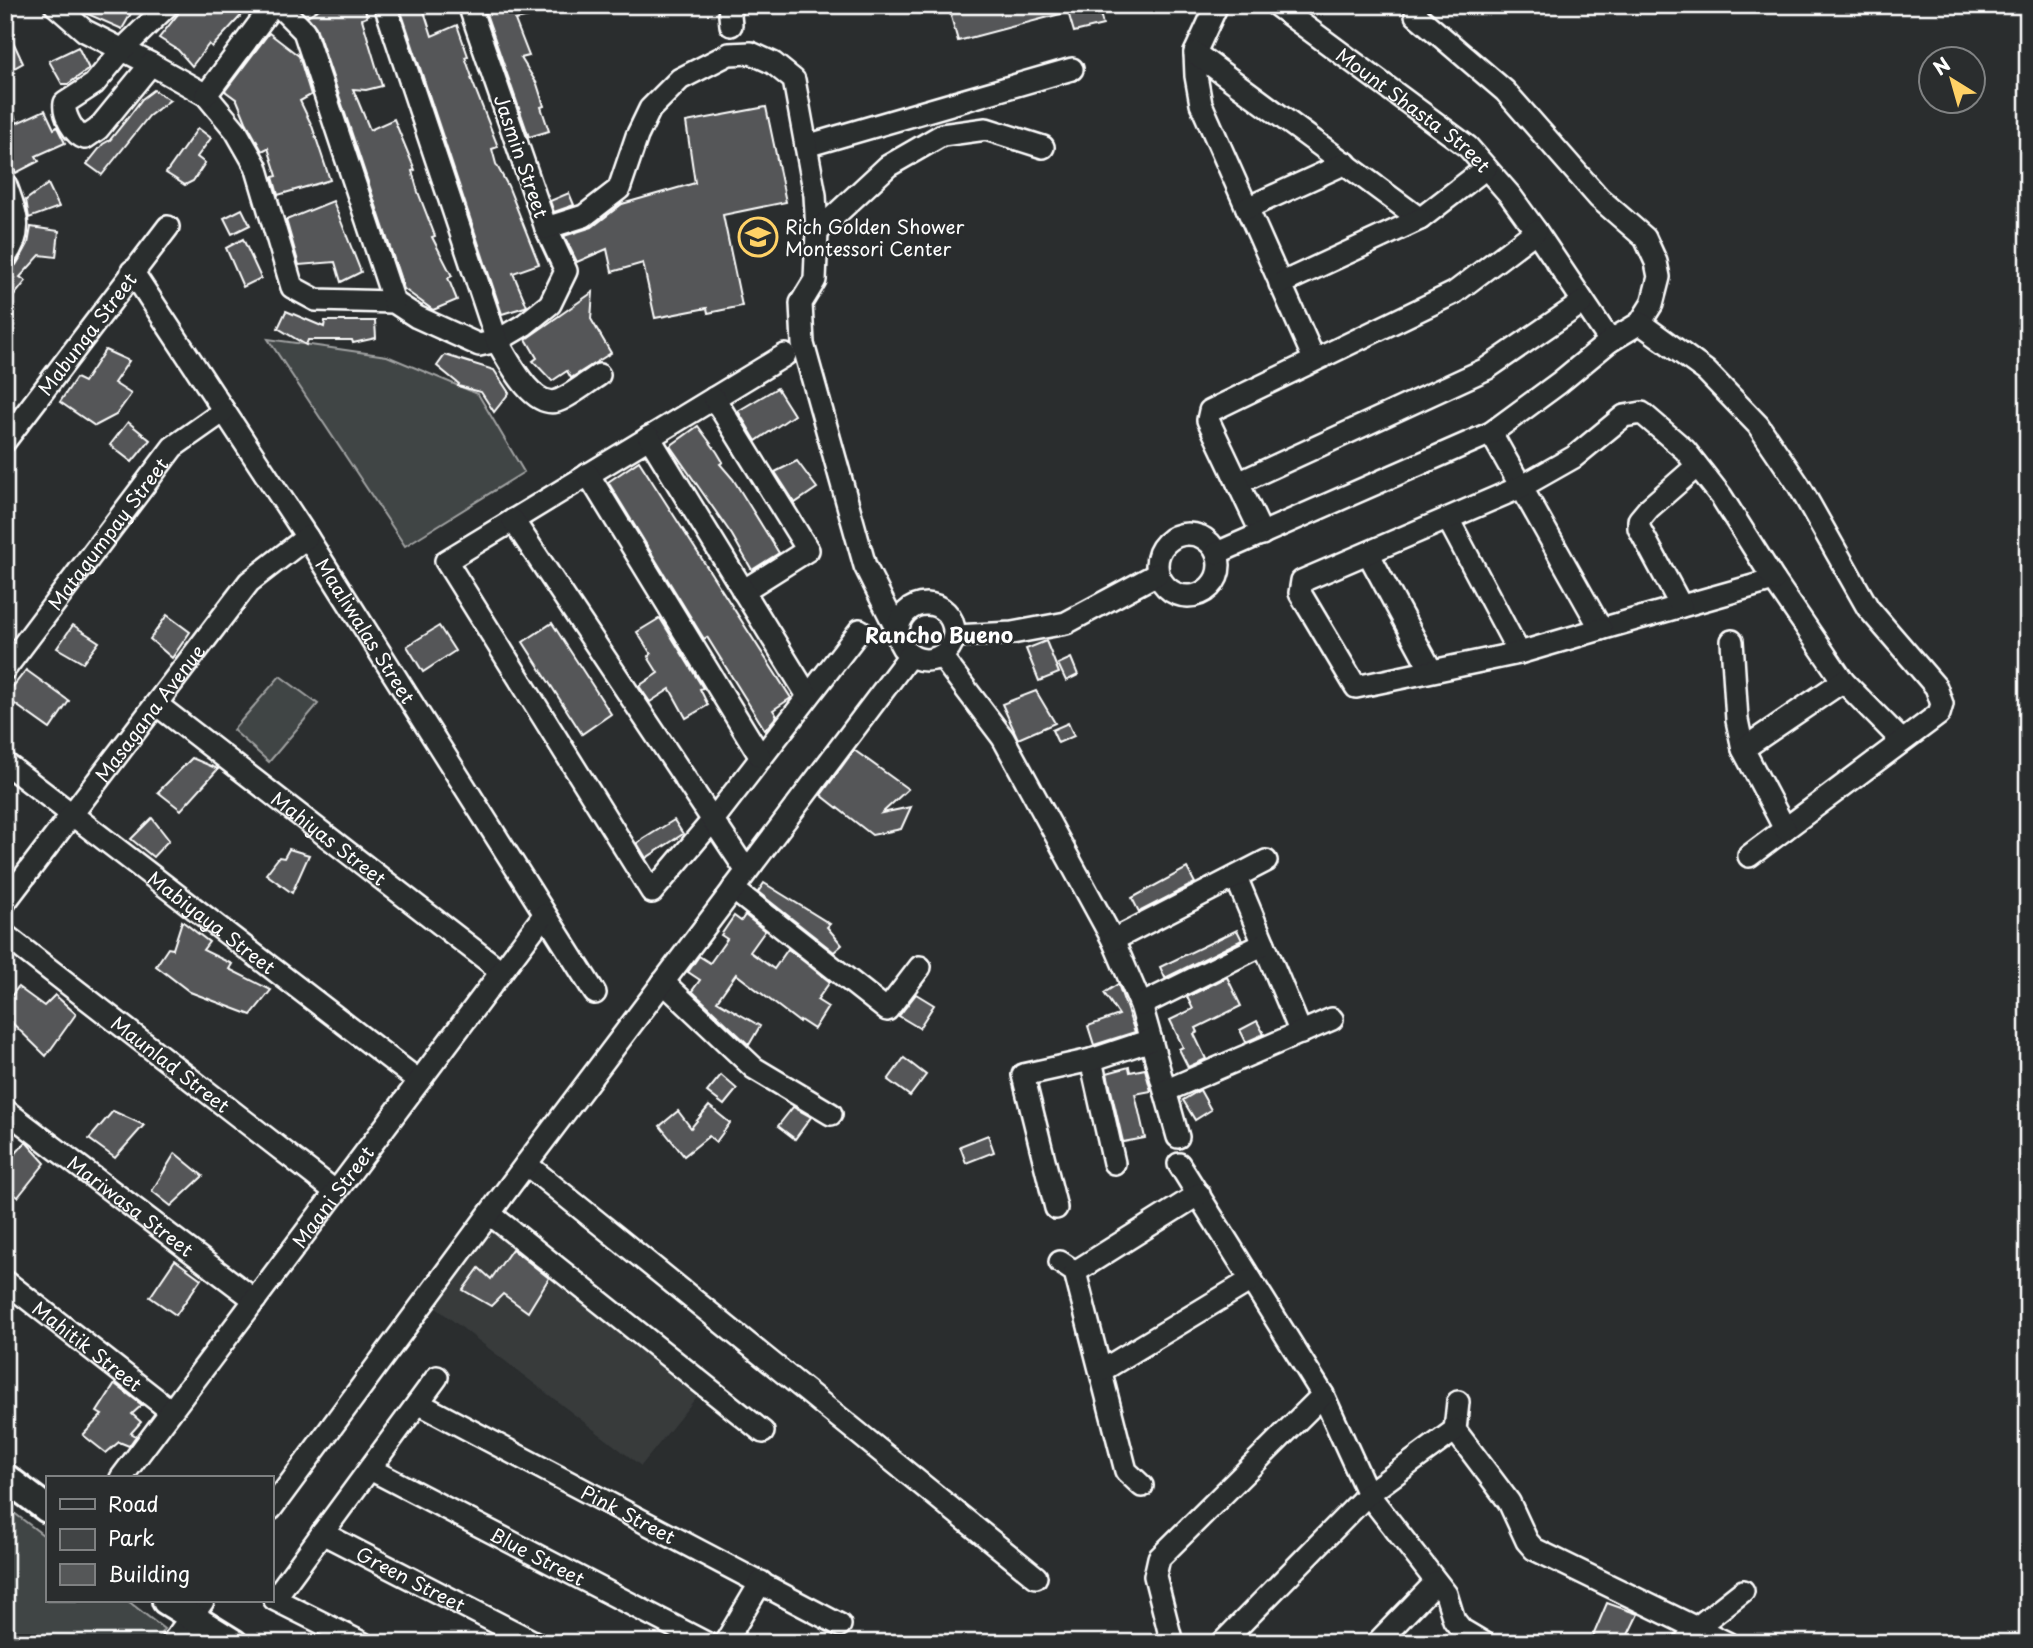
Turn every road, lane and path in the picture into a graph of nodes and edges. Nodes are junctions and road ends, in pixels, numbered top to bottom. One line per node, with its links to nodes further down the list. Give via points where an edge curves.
1 (55, 5): 9 (street, via 85,31)
2 (168, 5): 9 (street)
3 (275, 5): 13 (street); 28 (street, via 304,31)
4 (385, 5): 31 (street)
5 (469, 5): 22 (street, Jasmin Street)
6 (1217, 5): 10 (street)
7 (1276, 5): 17 (street, Mount Shasta Street, via 1468,147)
8 (1417, 5): 30 (street, via 1416,15 1505,91 1599,198 1645,239 1659,277 1652,304)
9 (122, 49): 11 (street); 11 (street, via 94,84 65,103 80,137 98,129)
10 (1195, 53): 16 (street); 19 (street, via 1201,104)
11 (151, 64): 13 (street)
12 (1072, 69): 14 (street)
13 (206, 95): 28 (street, via 236,131 256,166 292,287 316,300)
14 (806, 146): 22 (street, via 794,80 751,53 729,54 680,79 650,109 619,189 584,216); 24 (street)
15 (1043, 147): 24 (street, via 986,129 942,135 888,166)
16 (1346, 163): 19 (street); 20 (street)
17 (1486, 169): 20 (street); 23 (street, Mount Shasta Street)
18 (5, 183): 25 (street, via 17,218 15,244)
19 (1247, 208): 27 (street)
20 (1420, 219): 27 (street)
21 (168, 227): 26 (street, Mabunga Street)
22 (546, 228): 31 (street, Jasmin Street, via 566,271 550,304)
23 (1536, 231): 29 (street, Mount Shasta Street); 34 (street, via 1454,293)
24 (817, 232): 57 (street, via 815,280 801,303 803,344 865,566)
25 (5, 257)
26 (132, 271): 37 (street, Maaliwalas Street); 40 (street, Mabunga Street)
27 (1280, 284): 34 (street)
28 (394, 302): 31 (street, via 479,345)
29 (1583, 302): 32 (street, Mount Shasta Street); 43 (street, via 1486,369)
30 (1640, 323): 32 (street); 68 (street, via 1706,372 1758,425 1798,484 1868,608 1936,687 1942,704 1939,714)
31 (497, 341): 35 (street, via 528,390 543,401 556,401)
32 (1610, 341): 38 (street)
33 (785, 355): 36 (street)
34 (1314, 359): 43 (street, via 1210,411 1209,420)
35 (599, 375)
36 (714, 398): 39 (street); 53 (street, via 808,550)
37 (224, 411): 48 (street, Maaliwalas Street); 63 (street, Matagumpay Street, via 173,447)
38 (1491, 433): 44 (street); 47 (street)
39 (649, 438): 42 (street); 53 (street)
40 (5, 441)
41 (1697, 466): 44 (street, via 1642,413 1624,416 1574,457); 52 (street); 54 (street, via 1639,520)
42 (588, 474): 46 (street); 70 (street)
43 (1238, 483): 47 (street)
44 (1521, 487): 45 (street); 55 (street)
45 (1448, 519): 50 (street); 60 (street)
46 (513, 520): 73 (street); 73 (street, via 446,561 652,892)
47 (1262, 534): 49 (street)
48 (307, 537): 67 (street, Masagana Avenue, via 249,582); 81 (street, Maaliwalas Street)
49 (1217, 553): 51 (street, via 1203,538 1182,534 1158,553); 51 (street, via 1216,580 1194,596 1175,594)
50 (1368, 553): 64 (street); 64 (street, via 1302,581 1300,593 1356,687)
51 (1157, 574): 58 (street, via 1066,623 1012,633)
52 (1774, 580): 54 (street); 65 (street)
53 (743, 591): 66 (street)
54 (1681, 606): 55 (street)
55 (1601, 629): 60 (street)
56 (860, 630): 66 (street)
57 (897, 630): 58 (street, via 904,614 928,603 950,616); 61 (street, via 898,640)
58 (955, 636): 62 (street)
59 (1732, 641): 69 (street)
60 (1519, 653): 64 (street)
61 (910, 655): 62 (street, via 926,660); 77 (street)
62 (941, 656): 83 (street, via 1003,738)
63 (5, 669)
64 (1431, 670)
65 (1843, 681): 68 (street); 69 (street)
66 (808, 695): 70 (street)
67 (156, 704): 72 (street, Masagana Avenue); 86 (street, Mahiyas Street)
68 (1902, 741): 74 (street)
69 (1743, 749): 74 (street)
70 (760, 756): 73 (street)
71 (5, 762): 72 (street, Mabiyaya Street)
72 (73, 815): 80 (street, Masagana Avenue); 94 (street, Mabiyaya Street)
73 (713, 820): 77 (street)
74 (1785, 829): 75 (street)
75 (1749, 856)
76 (1266, 861): 78 (street)
77 (746, 870): 79 (street)
78 (1236, 877): 83 (street); 84 (street)
79 (733, 889): 85 (street, via 887,1010); 87 (street)
80 (5, 902)
81 (544, 915): 86 (street, Maani Street); 88 (street, Maaliwalas Street)
82 (5, 935): 102 (street, Maunlad Street)
83 (1113, 940): 89 (street)
84 (1264, 944): 89 (street); 91 (street)
85 (920, 967)
86 (502, 971): 94 (street, Maani Street)
87 (663, 982): 97 (street, via 754,1068); 100 (street)
88 (595, 993)
89 (1142, 1005): 92 (street)
90 (1332, 1019): 91 (street)
91 (1301, 1033): 95 (street)
92 (1151, 1040): 93 (street); 95 (street)
93 (1091, 1060): 99 (street); 104 (street, via 1023,1075)
94 (419, 1082): 102 (street, Maani Street)
95 (1165, 1091): 98 (street)
96 (5, 1110): 108 (street, Mariwasa Street)
97 (831, 1114)
98 (1178, 1137)
99 (1114, 1163)
100 (526, 1164): 105 (street); 125 (street)
101 (1179, 1164): 103 (street)
102 (336, 1192): 108 (street, Maani Street)
103 (1199, 1194): 106 (street); 109 (street, via 1068,1267)
104 (1056, 1208)
105 (489, 1214): 116 (street); 122 (street)
106 (1251, 1280): 109 (street); 111 (street)
107 (5, 1281): 114 (street, Mahitik Street)
108 (255, 1300): 114 (street, Maani Street)
109 (1101, 1371): 120 (street, via 1126,1471)
110 (437, 1377): 113 (street)
111 (1323, 1395): 121 (street); 139 (street, via 1160,1558 1155,1576)
112 (1458, 1402): 115 (street)
113 (418, 1403): 117 (street); 126 (street, Pink Street)
114 (172, 1411): 118 (street, Maani Street)
115 (1455, 1430): 121 (street); 132 (street, via 1508,1502 1534,1549)
116 (763, 1432)
117 (370, 1469): 124 (street); 137 (street, Blue Street)
118 (123, 1476)
119 (5, 1477): 123 (main road)
120 (1142, 1486)
121 (1368, 1494): 127 (street); 140 (street)
122 (273, 1506)
123 (46, 1508)
124 (322, 1533): 135 (street, via 274,1599); 136 (street, Green Street)
125 (1036, 1577)
126 (761, 1582): 131 (street, Pink Street); 138 (street)
127 (1436, 1582): 141 (street); 142 (street, via 1447,1594 1461,1630)
128 (1742, 1591): 132 (street)
129 (170, 1602): 130 (main road)
130 (197, 1609): 133 (street); 134 (main road)
131 (840, 1625)
132 (1690, 1635): 143 (street)
133 (172, 1643)
134 (234, 1643)
135 (362, 1643)
136 (537, 1643)
137 (706, 1643)
138 (725, 1643)
139 (1172, 1643)
140 (1222, 1643)
141 (1377, 1643)
142 (1484, 1643)
143 (1727, 1643)

